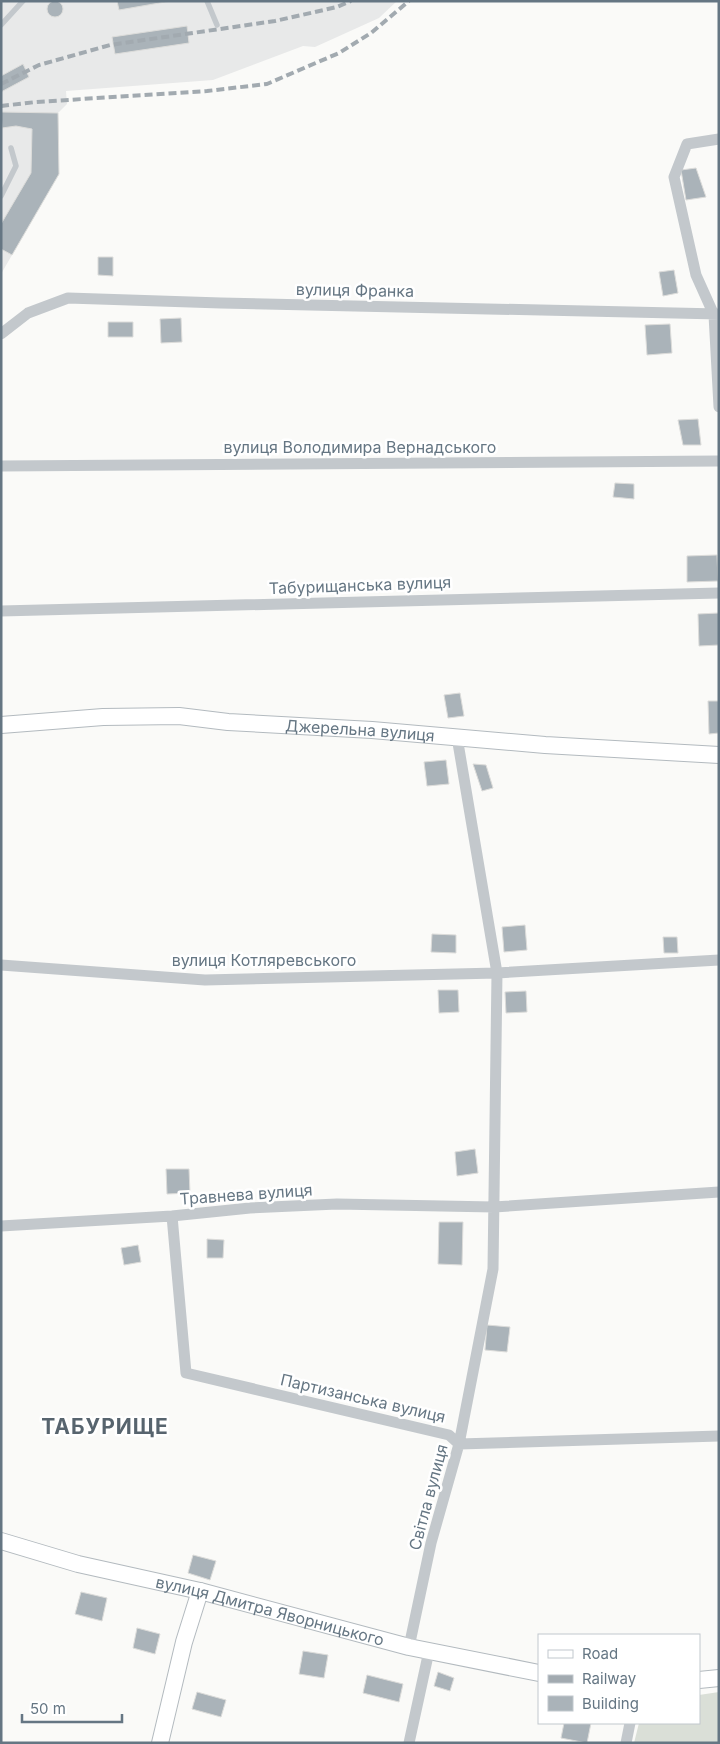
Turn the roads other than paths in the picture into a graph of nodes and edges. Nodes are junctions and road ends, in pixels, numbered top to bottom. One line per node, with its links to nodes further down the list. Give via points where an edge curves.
1 (23, 1): 3 (lane)
2 (207, 1): 4 (lane)
3 (1, 25)
4 (217, 25)
5 (719, 139): 8 (street, via 687,144 674,177 696,275)
6 (11, 148): 7 (lane, via 16,166)
7 (1, 196)
8 (716, 315): 9 (street, вулиця Франка, via 68,298 28,313); 10 (street)
9 (1, 334)
10 (719, 407)
11 (719, 461): 12 (street, вулиця Володимира Вернадського)
12 (1, 466)
13 (719, 593): 14 (street, Табурищанська вулиця)
14 (1, 611)
15 (1, 725): 16 (main road, Джерельна вулиця, via 103,717 179,716)
16 (457, 737): 17 (main road, Джерельна вулиця); 20 (street)
17 (719, 755)
18 (719, 960): 20 (street, вулиця Котляревського)
19 (1, 965): 20 (street, вулиця Котляревського, via 205,980)
20 (497, 973): 22 (street)
21 (719, 1192): 22 (street, Травнева вулиця)
22 (494, 1207): 23 (street, Травнева вулиця, via 337,1204); 26 (street, Світла вулиця, via 493,1269)
23 (172, 1216): 24 (street, Травнева вулиця); 26 (street, Партизанська вулиця, via 186,1373 449,1435)
24 (1, 1226)
25 (719, 1436): 26 (street, Партизанська вулиця)
26 (459, 1444): 29 (street, Світла вулиця, via 432,1543)
27 (1, 1541): 28 (main road, вулиця Дмитра Яворницького, via 78,1564)
28 (200, 1591): 29 (main road, вулиця Дмитра Яворницького); 35 (main road)
29 (409, 1647): 30 (main road, вулиця Дмитра Яворницького)
30 (429, 1651): 31 (main road, вулиця Дмитра Яворницького); 36 (street)
31 (538, 1673)
32 (719, 1678): 33 (main road)
33 (700, 1680)
34 (630, 1724): 37 (street)
35 (160, 1743)
36 (409, 1743)
37 (626, 1743)

